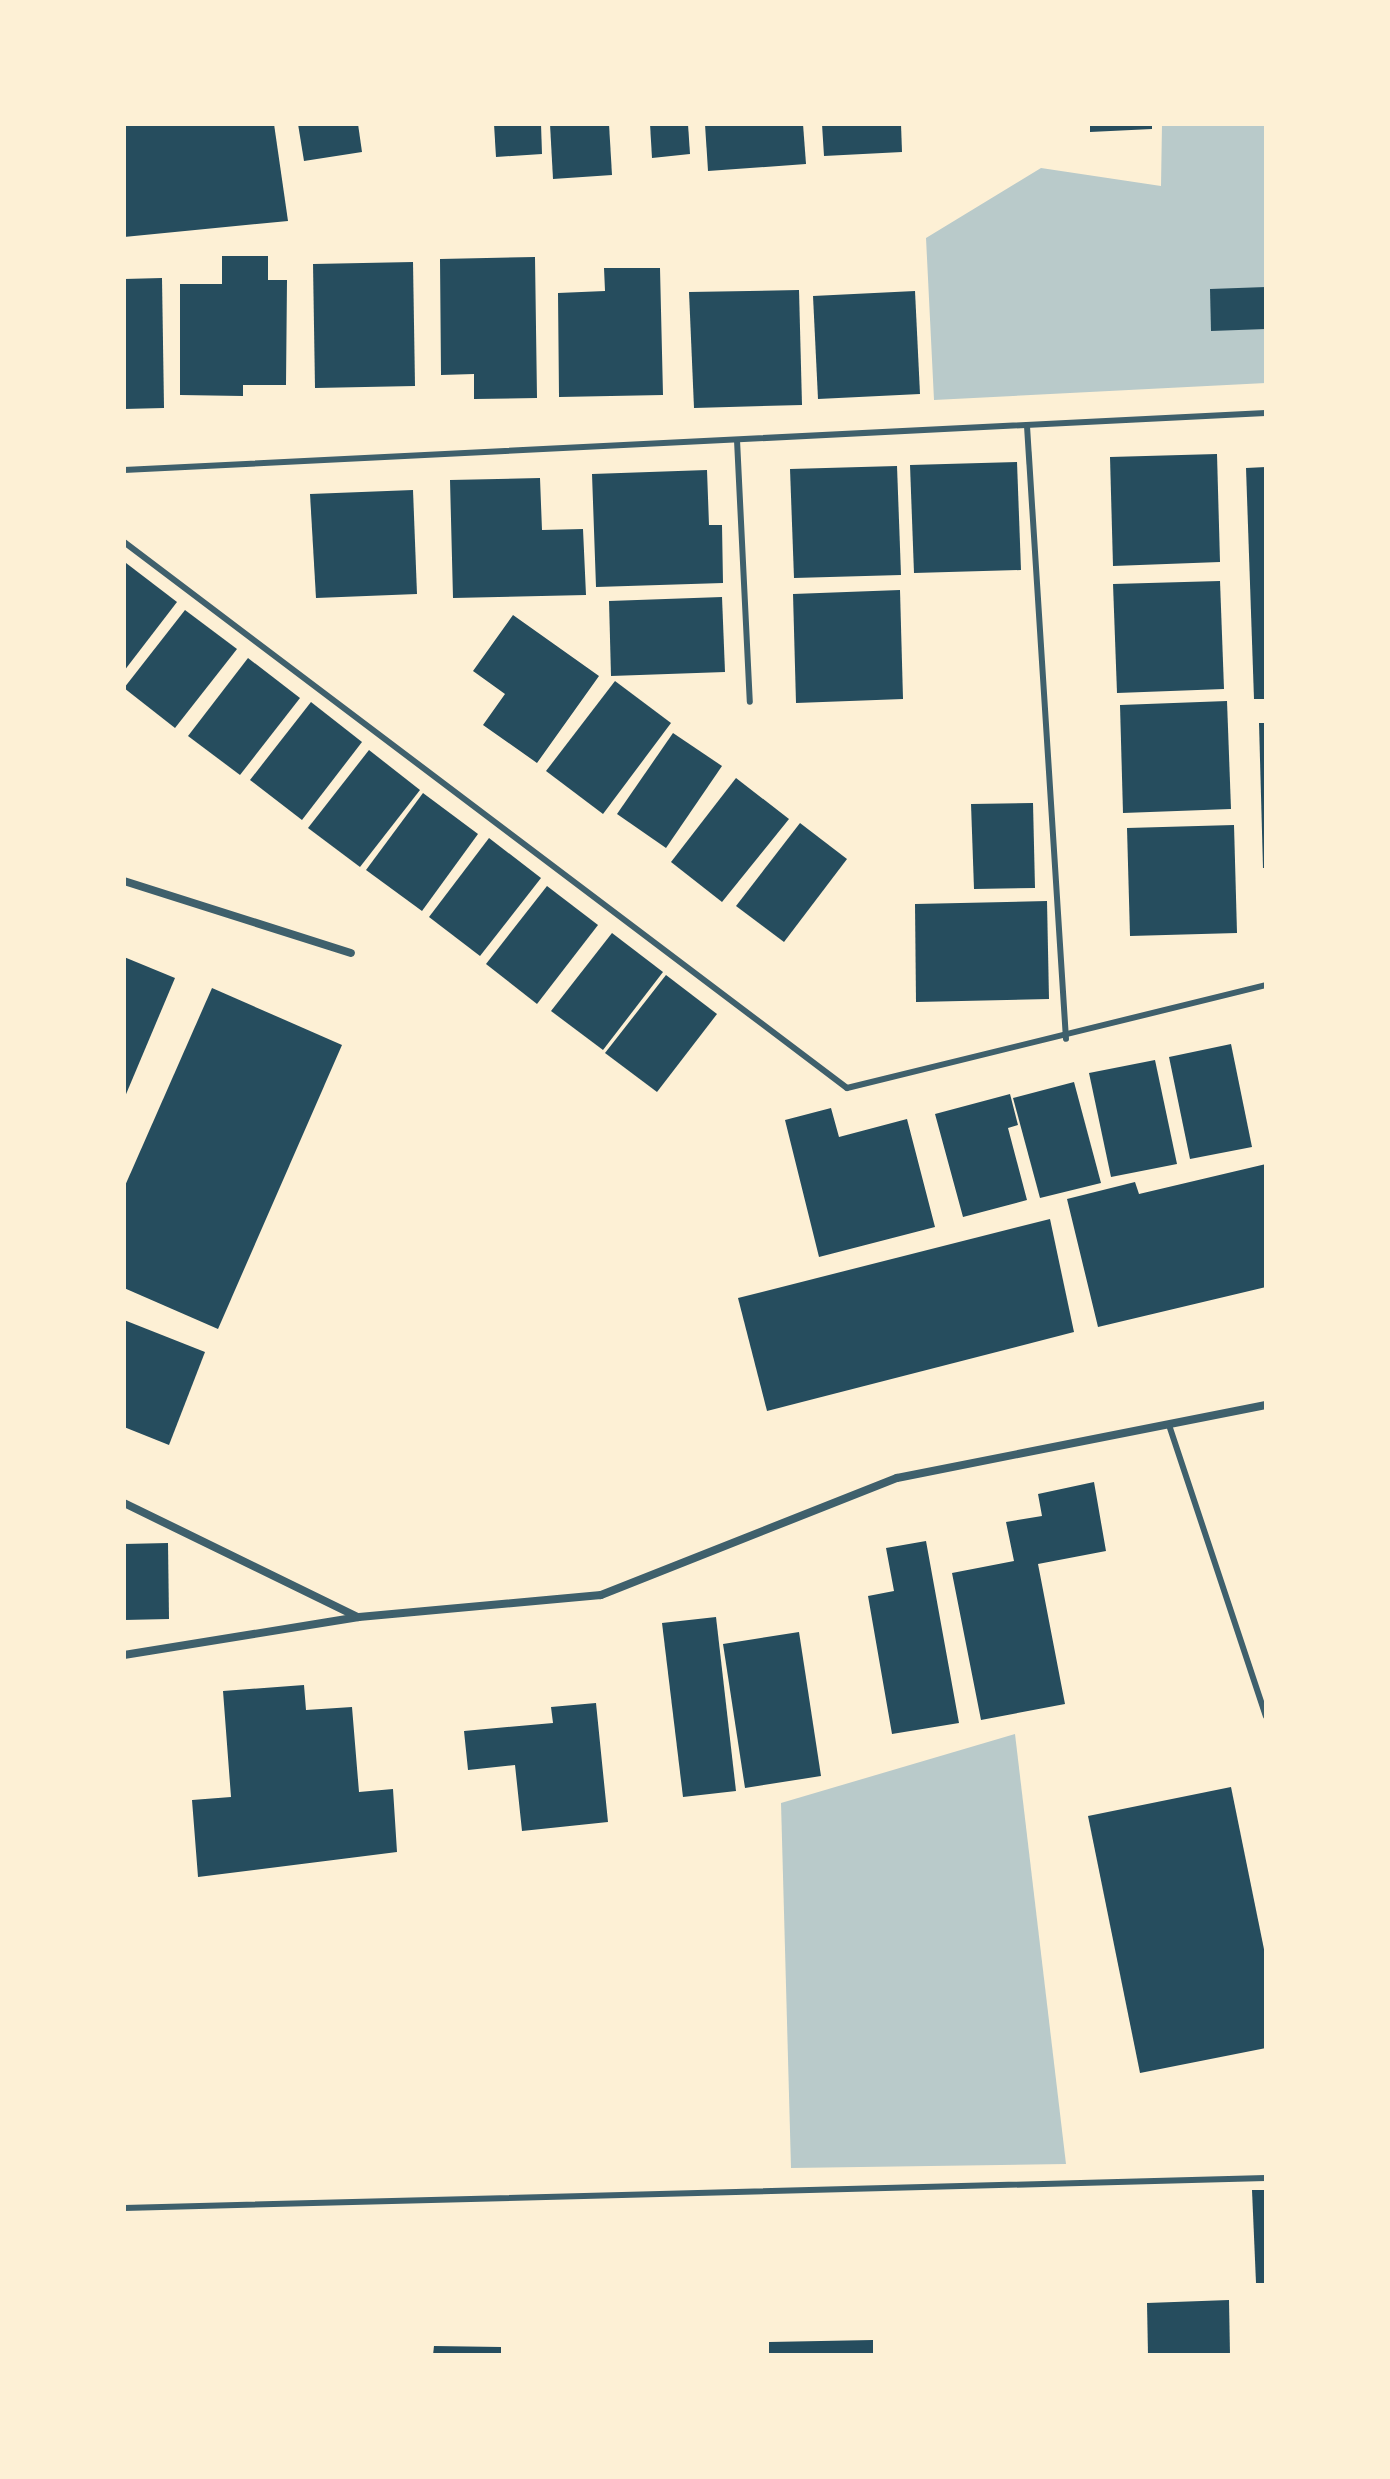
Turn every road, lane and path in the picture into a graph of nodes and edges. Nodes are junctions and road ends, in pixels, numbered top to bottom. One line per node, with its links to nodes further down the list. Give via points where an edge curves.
1 (1266, 413): 2 (lane)
2 (1027, 426): 3 (lane); 10 (lane)
3 (737, 440): 4 (lane); 6 (lane)
4 (124, 470)
5 (124, 542): 10 (lane, via 847,1088)
6 (750, 702)
7 (124, 881): 8 (street)
8 (351, 953)
9 (1266, 985): 10 (lane)
10 (1066, 1039)
11 (1266, 1405): 12 (street)
12 (1169, 1425): 14 (street, via 897,1478 601,1595); 16 (lane)
13 (124, 1503): 14 (street)
14 (359, 1617): 15 (street)
15 (124, 1655)
16 (1266, 1716)
17 (1266, 2178): 18 (lane)
18 (124, 2208)

